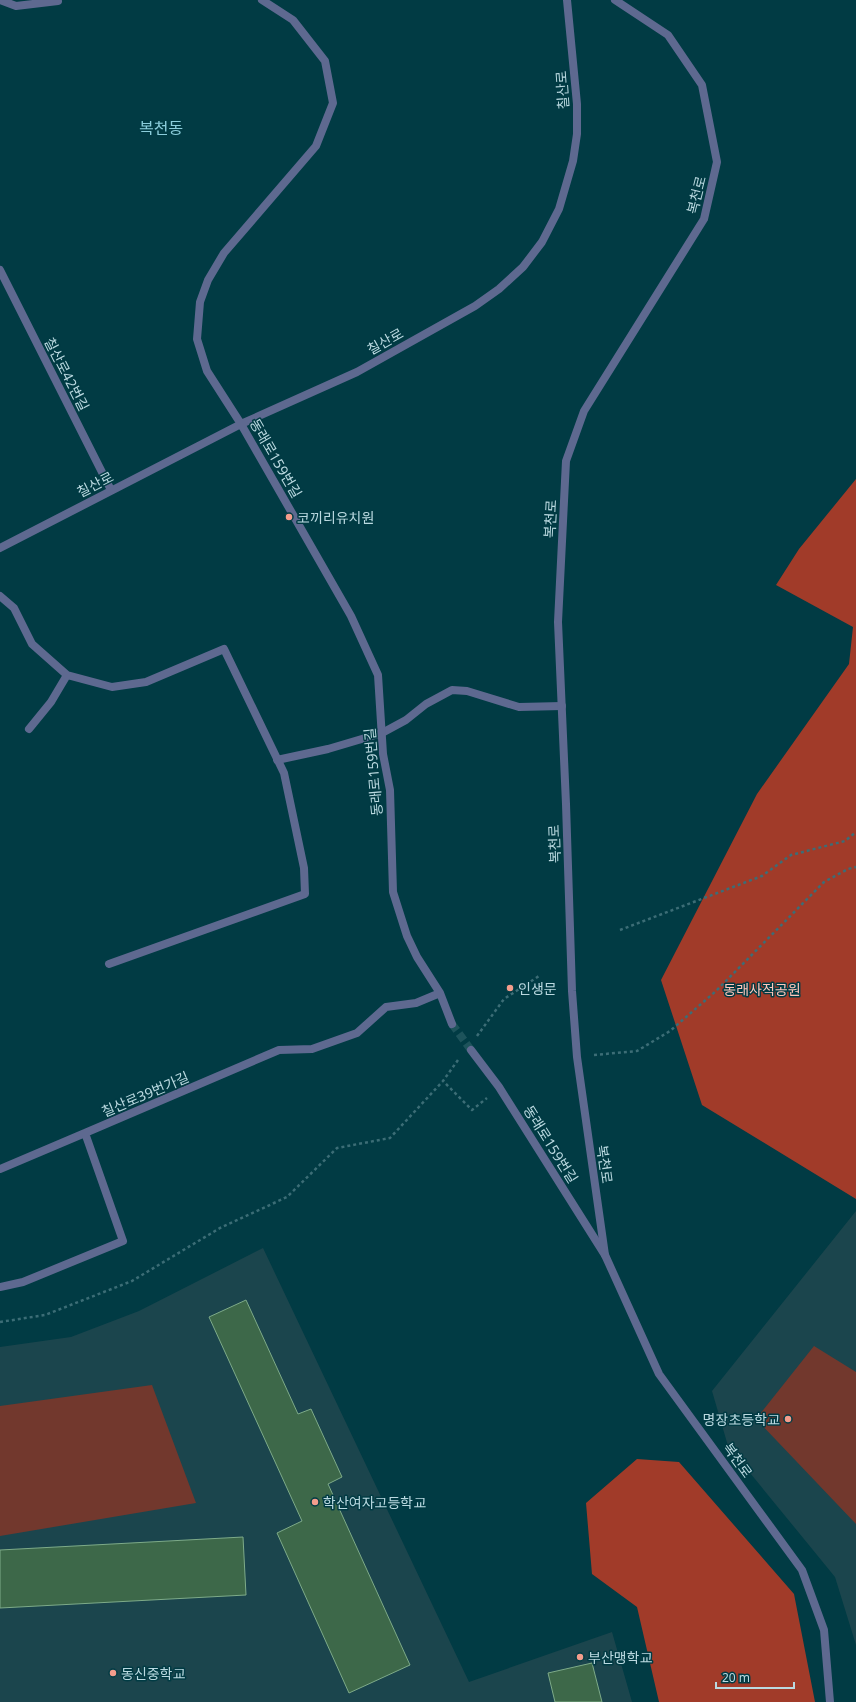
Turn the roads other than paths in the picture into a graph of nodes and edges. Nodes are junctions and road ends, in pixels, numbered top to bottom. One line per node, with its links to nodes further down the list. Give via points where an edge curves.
1 (0, 0): 5 (street, via 16,6)
2 (262, 0): 7 (street, 동래로159번길, via 292,20 325,60 333,103 316,146 224,253 208,280 200,302 197,339 208,371)
3 (567, 0): 7 (street, 칠산로, via 577,104 577,134 573,161 559,209 542,242 523,267 475,306 357,372)
4 (615, 0): 12 (street, 복천로, via 668,34 702,85 717,162 704,219 584,411 566,461 558,622)
5 (58, 1)
6 (0, 270): 8 (street, 칠산로42번길)
7 (241, 424): 8 (street, 칠산로); 14 (street, 동래로159번길, via 351,616 378,675)
8 (111, 490): 9 (street, 칠산로)
9 (0, 548)
10 (0, 596): 11 (street, via 14,608 32,644)
11 (67, 675): 13 (street, via 51,702); 15 (street, via 112,687 146,682 224,649)
12 (562, 706): 14 (street, via 519,707 467,691 452,690); 22 (street, 복천로, via 572,991 577,1057)
13 (29, 729)
14 (382, 733): 15 (street, via 328,749); 17 (street, 동래로159번길, via 390,790 393,892 407,936)
15 (277, 760): 16 (street, via 284,774 304,868 305,894)
16 (109, 964)
17 (440, 993): 18 (street, 동래로159번길); 20 (street, 칠산로39번가길, via 416,1003 386,1007 357,1033 312,1049 279,1050)
18 (452, 1024)
19 (471, 1050): 22 (street, 동래로159번길, via 499,1087)
20 (85, 1133): 21 (street, 칠산로39번가길); 23 (street, via 123,1241 24,1282)
21 (0, 1169)
22 (605, 1255): 24 (street, 복천로, via 659,1374 802,1570 824,1630)
23 (0, 1287)
24 (830, 1702)

